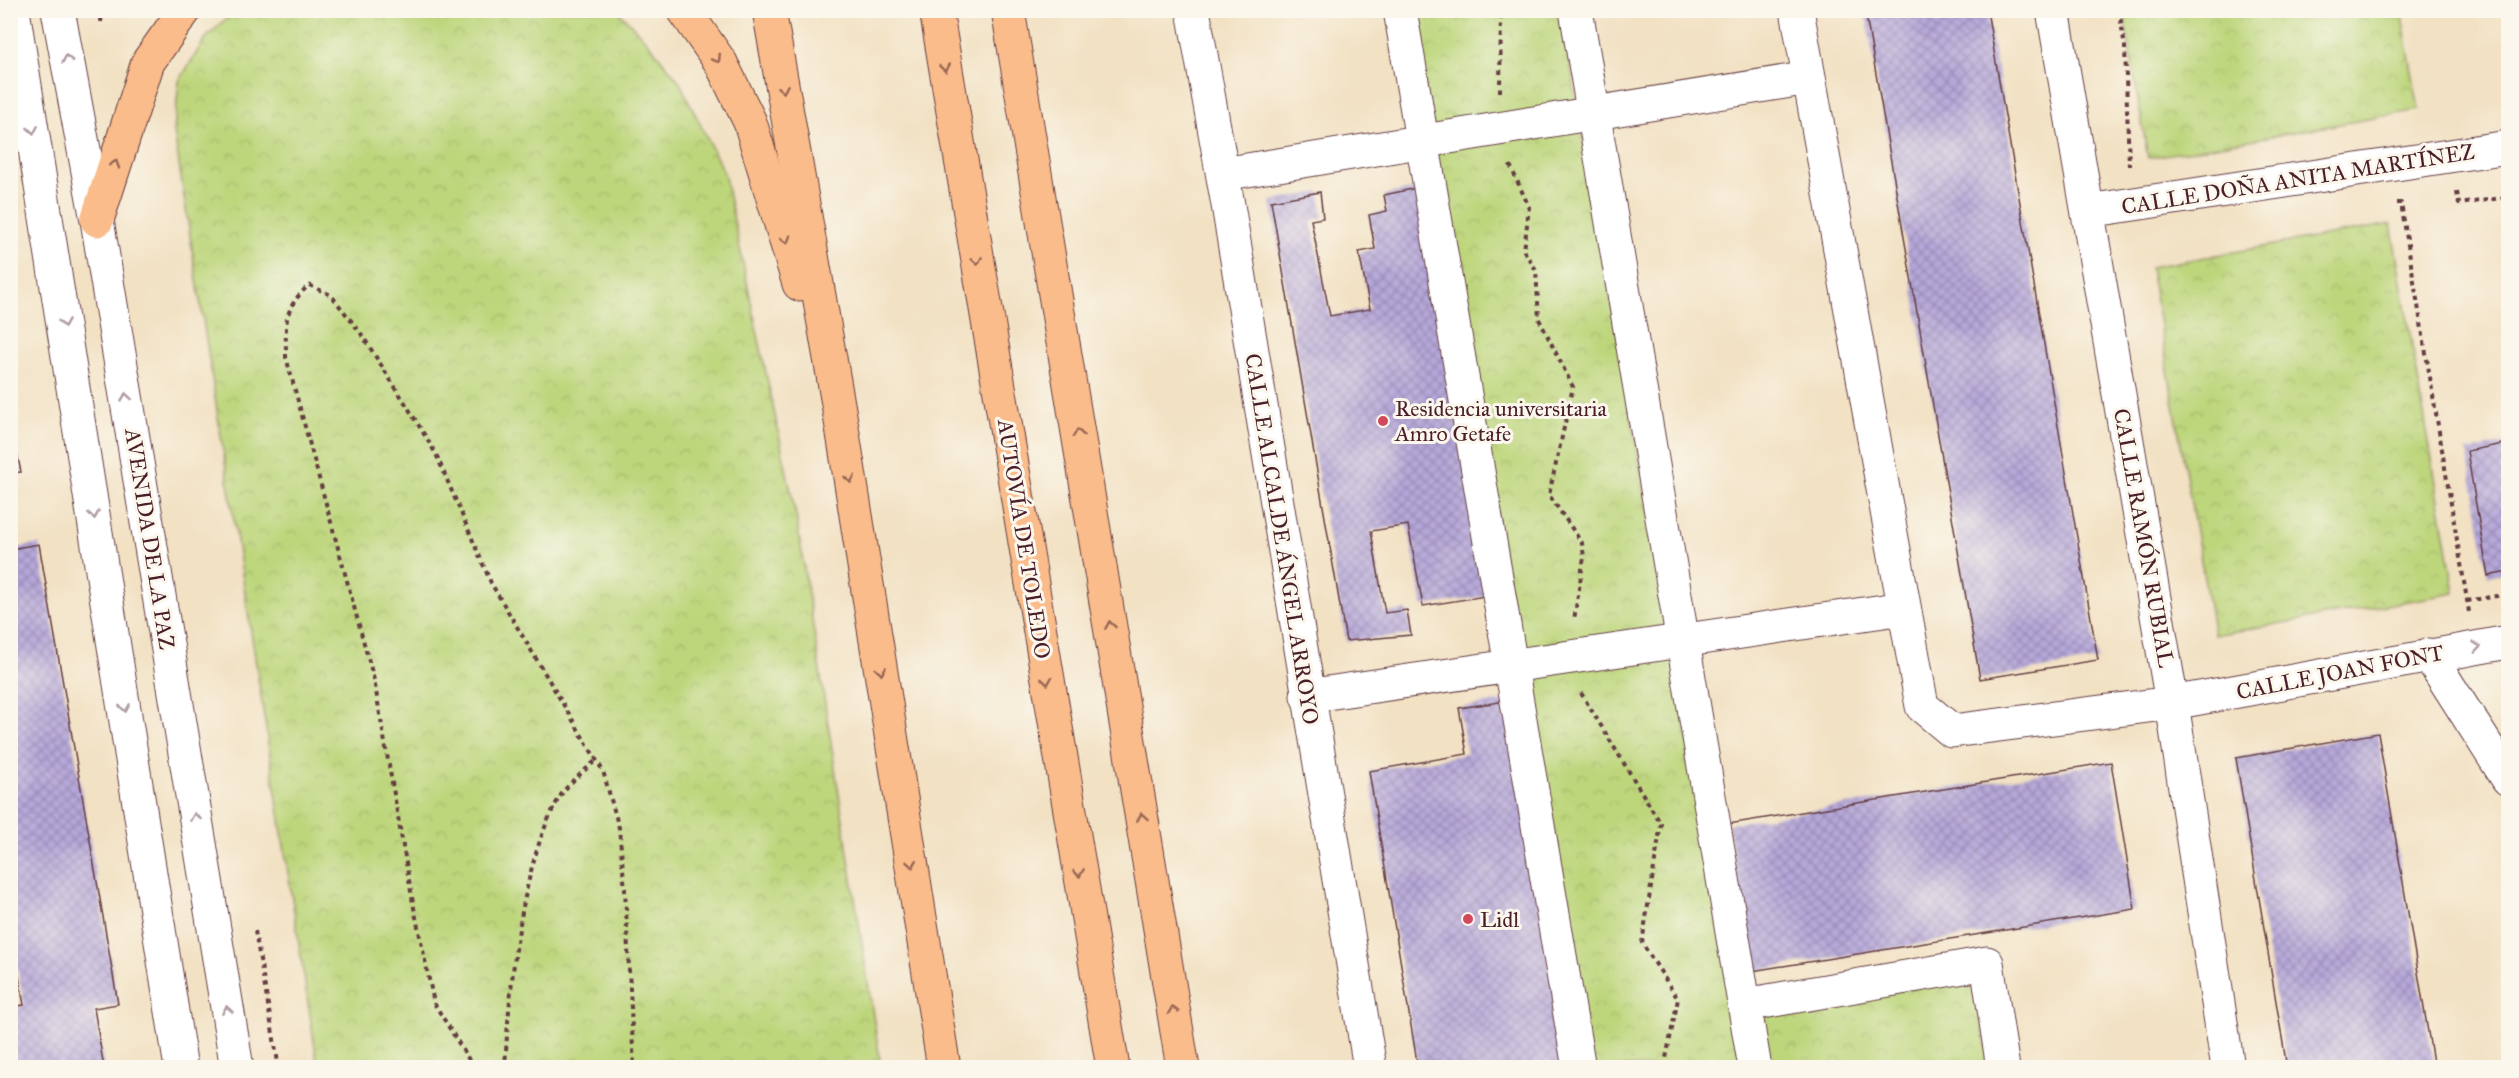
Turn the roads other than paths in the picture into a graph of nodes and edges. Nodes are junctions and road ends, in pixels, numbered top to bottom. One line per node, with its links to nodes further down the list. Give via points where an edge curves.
1 (13, 10): 30 (street, one-way to 30)
2 (58, 10): 19 (street, AVENIDA DE LA PAZ, one-way to 2)
3 (185, 10): 19 (highway, one-way to 3, via 148,63)
4 (684, 10): 20 (highway, one-way to 20, via 721,63 750,122)
5 (769, 10): 20 (highway, one-way to 20)
6 (936, 10): 33 (highway, AUTOVÍA DE TOLEDO, one-way to 33)
7 (1008, 10): 34 (highway, one-way to 7)
8 (1193, 10): 17 (street, CALLE ALCALDE ÁNGEL ARROYO)
9 (1400, 10): 15 (street)
10 (1576, 10): 14 (street)
11 (1797, 10): 13 (street, CALLE JOAN FONT)
12 (2053, 10): 18 (street, CALLE RAMÓN RUBIAL)
13 (1809, 78): 14 (street); 21 (street, CALLE JOAN FONT)
14 (1594, 113): 15 (street); 22 (street)
15 (1422, 141): 17 (street); 25 (street)
16 (2508, 147): 18 (street, CALLE DOÑA ANITA MARTÍNEZ)
17 (1223, 174): 26 (street, CALLE ALCALDE ÁNGEL ARROYO)
18 (2088, 211): 27 (street, CALLE RAMÓN RUBIAL)
19 (97, 220): 31 (street, AVENIDA DE LA PAZ, one-way to 19)
20 (841, 421): 32 (highway, one-way to 32)
21 (1904, 608): 22 (street); 27 (street, CALLE JOAN FONT, via 1922,706 1952,731)
22 (1684, 640): 25 (street); 29 (street)
23 (2508, 642): 24 (street, CALLE JOAN FONT, one-way to 23)
24 (2429, 655): 27 (street, CALLE JOAN FONT); 28 (street)
25 (1511, 666): 26 (street); 36 (street)
26 (1307, 696): 35 (street, CALLE ALCALDE ÁNGEL ARROYO)
27 (2172, 703): 39 (street, CALLE RAMÓN RUBIAL)
28 (2508, 779)
29 (1745, 1005): 37 (street); 38 (street, via 1987,963)
30 (182, 1068)
31 (237, 1068)
32 (944, 1068)
33 (1113, 1068)
34 (1183, 1068)
35 (1370, 1068)
36 (1579, 1068)
37 (1755, 1068)
38 (2003, 1068)
39 (2228, 1068)

